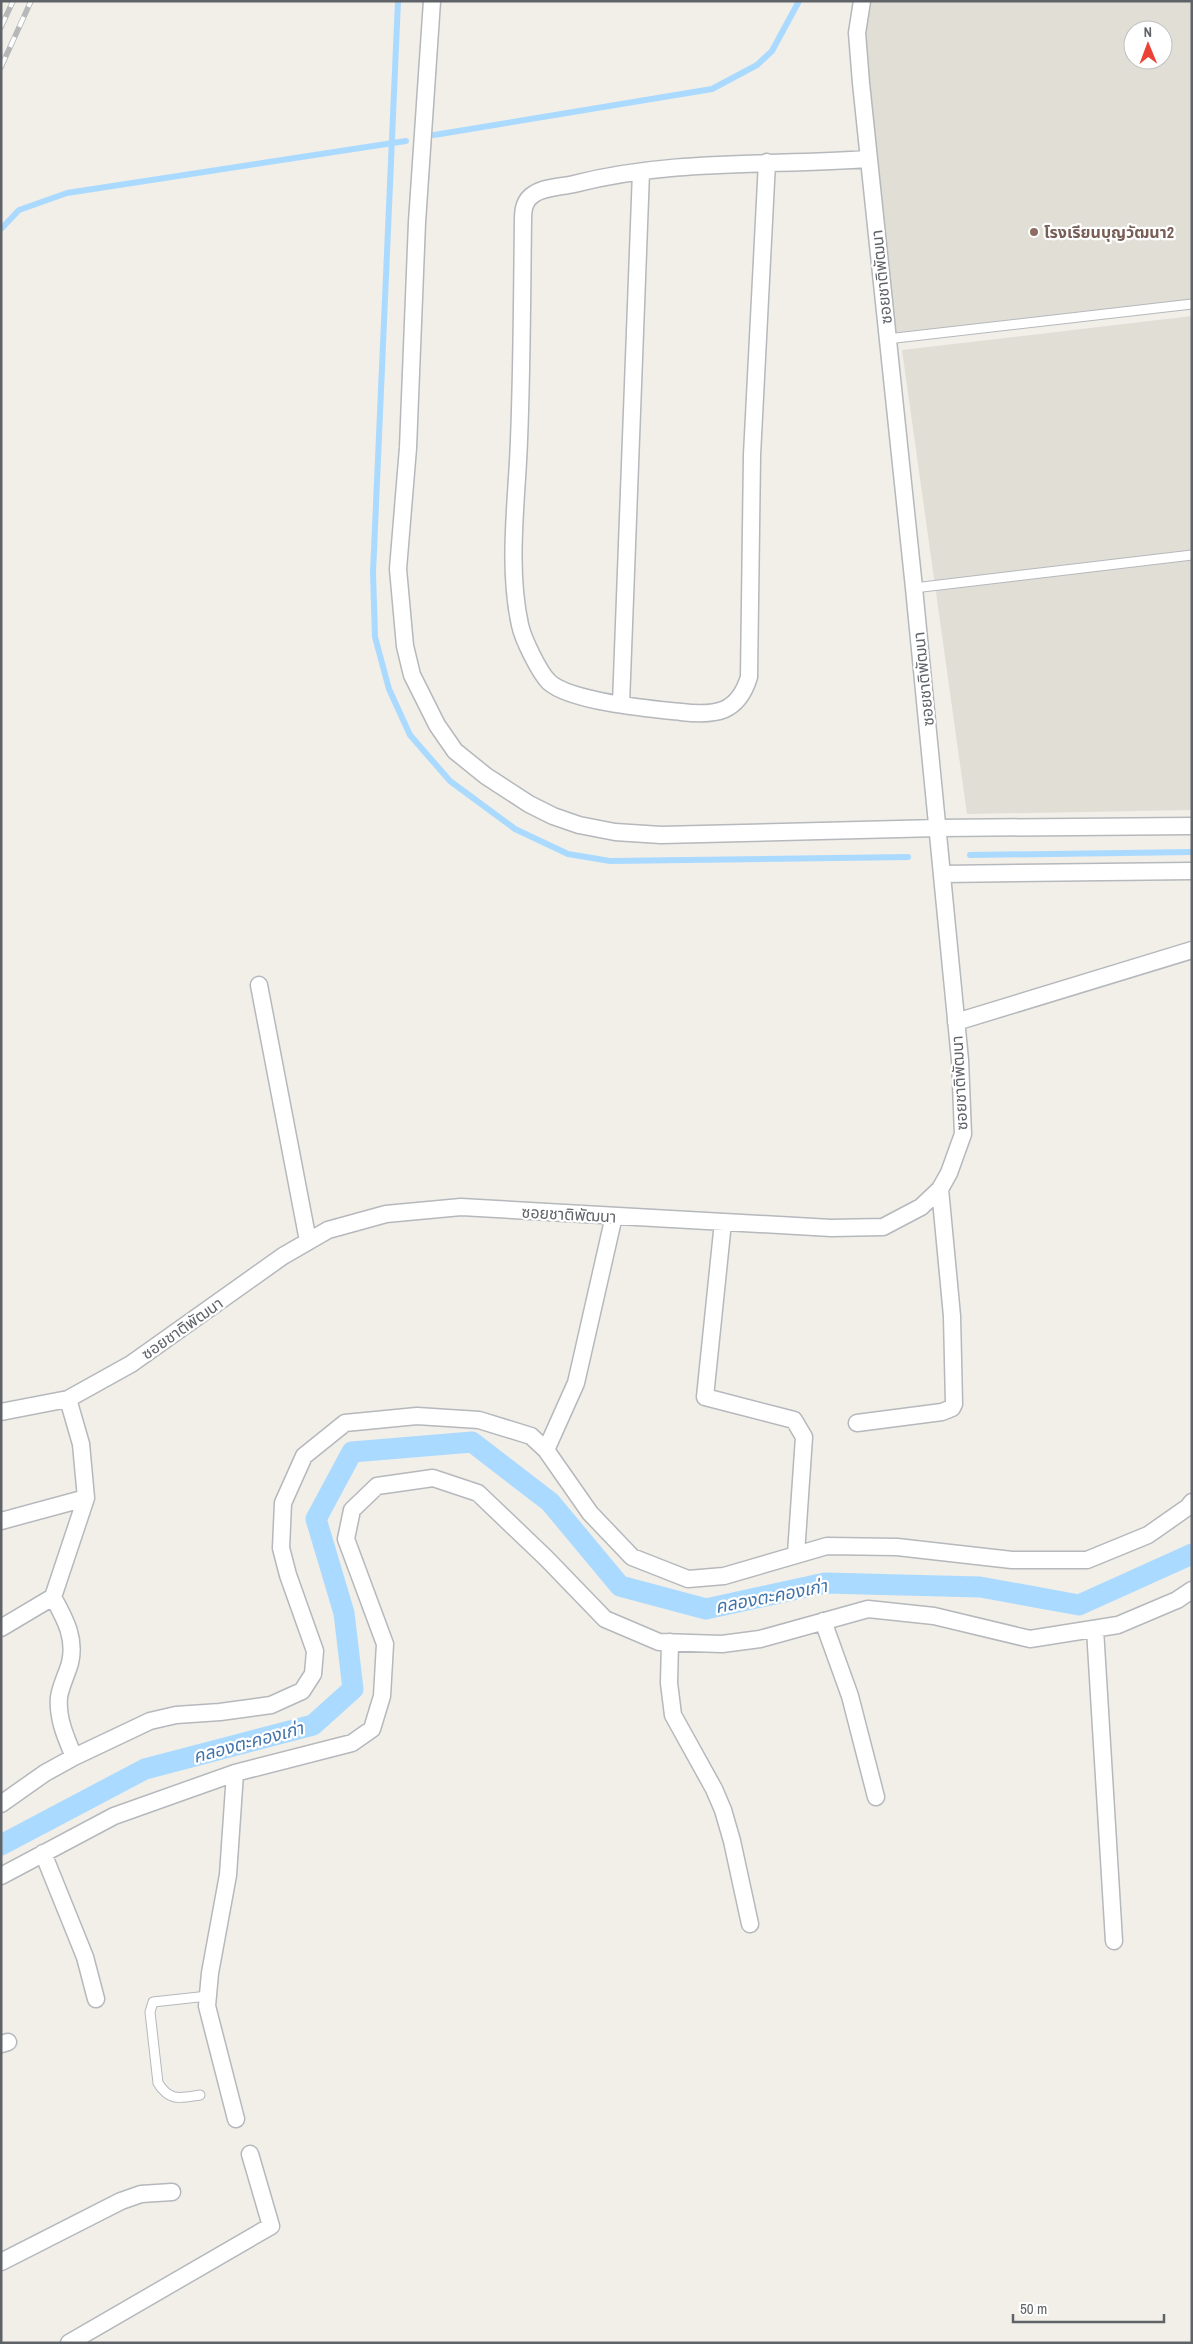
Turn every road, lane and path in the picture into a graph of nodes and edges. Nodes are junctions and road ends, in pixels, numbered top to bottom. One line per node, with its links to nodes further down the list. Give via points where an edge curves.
1 (432, 1): 12 (street, via 417,222 408,448 398,569 405,646 412,675 437,725 455,751 486,776 529,804 579,825 615,832 661,835)
2 (862, 1): 3 (street, ซอยชาติพัฒนา, via 857,33)
3 (868, 159): 4 (street, via 800,164); 7 (street, ซอยชาติพัฒนา)
4 (767, 162): 5 (street, via 702,164); 10 (street, via 752,455 749,677 744,693 734,705 722,711 698,714)
5 (641, 172): 10 (street); 10 (street, via 598,177 533,194 523,208 514,569 521,626 550,682 567,692)
6 (1192, 304): 7 (lane)
7 (887, 339): 9 (street, ซอยชาติพัฒนา)
8 (1192, 555): 9 (lane)
9 (914, 588): 12 (street, ซอยชาติพัฒนา)
10 (622, 704)
11 (1192, 826): 12 (street)
12 (938, 828): 14 (street, ซอยชาติพัฒนา)
13 (1192, 872): 14 (street)
14 (943, 874): 17 (street, ซอยชาติพัฒนา)
15 (1192, 950): 17 (street)
16 (259, 985): 21 (street)
17 (956, 1022): 18 (street, ซอยชาติพัฒนา, via 963,1134)
18 (940, 1189): 20 (street, ซอยชาติพัฒนา, via 921,1207 883,1227 831,1228); 24 (street, via 952,1316 954,1404 942,1412)
19 (614, 1216): 20 (street, ซอยชาติพัฒนา); 21 (street, ซอยชาติพัฒนา, via 451,1208 386,1214 328,1230); 25 (street, via 576,1383)
20 (723, 1222): 29 (street, via 705,1397 794,1420 804,1437)
21 (308, 1241): 22 (street, ซอยชาติพัฒนา, via 131,1364)
22 (68, 1399): 23 (street, ซอยชาติพัฒนา); 26 (street, via 81,1444)
23 (1, 1412)
24 (857, 1423)
25 (546, 1450): 29 (street, via 590,1513 632,1557 688,1580 724,1576); 36 (street, via 531,1436 480,1420 417,1416 345,1423 304,1456 283,1503 281,1548 315,1650 313,1674 302,1691 271,1705 176,1715 150,1721)
26 (86, 1498): 28 (street); 31 (street)
27 (1192, 1502): 29 (street, via 1148,1535 1087,1560 1012,1560 898,1547 828,1546)
28 (1, 1521)
29 (796, 1554)
30 (1192, 1590): 34 (street, via 1177,1600 1118,1625)
31 (53, 1597): 33 (street); 36 (street, via 72,1638 72,1652 59,1697 60,1716)
32 (823, 1621): 34 (street, via 868,1610 934,1616 1030,1639); 35 (street, via 760,1639 722,1644); 38 (street, via 850,1696)
33 (1, 1628)
34 (1095, 1629): 43 (street)
35 (670, 1642): 37 (street, via 659,1642 605,1619 478,1493 433,1478 378,1486 352,1510 346,1539 385,1644 382,1696 372,1729 352,1743); 42 (street, via 668,1683 673,1715 723,1810)
36 (74, 1757): 39 (street)
37 (235, 1773): 40 (street, via 114,1816); 44 (street, via 228,1875)
38 (876, 1797)
39 (1, 1804)
40 (43, 1853): 41 (street); 45 (street, via 85,1957)
41 (1, 1876)
42 (750, 1924)
43 (1114, 1941)
44 (208, 1996): 46 (lane, via 153,2002 150,2012 158,2083 164,2093 170,2097); 47 (street, via 207,2006)
45 (96, 1999)
46 (200, 2095)
47 (236, 2119)
48 (250, 2154): 51 (street, via 271,2226)
49 (172, 2192): 50 (street, via 141,2194 120,2201)
50 (1, 2262)
51 (69, 2343)

